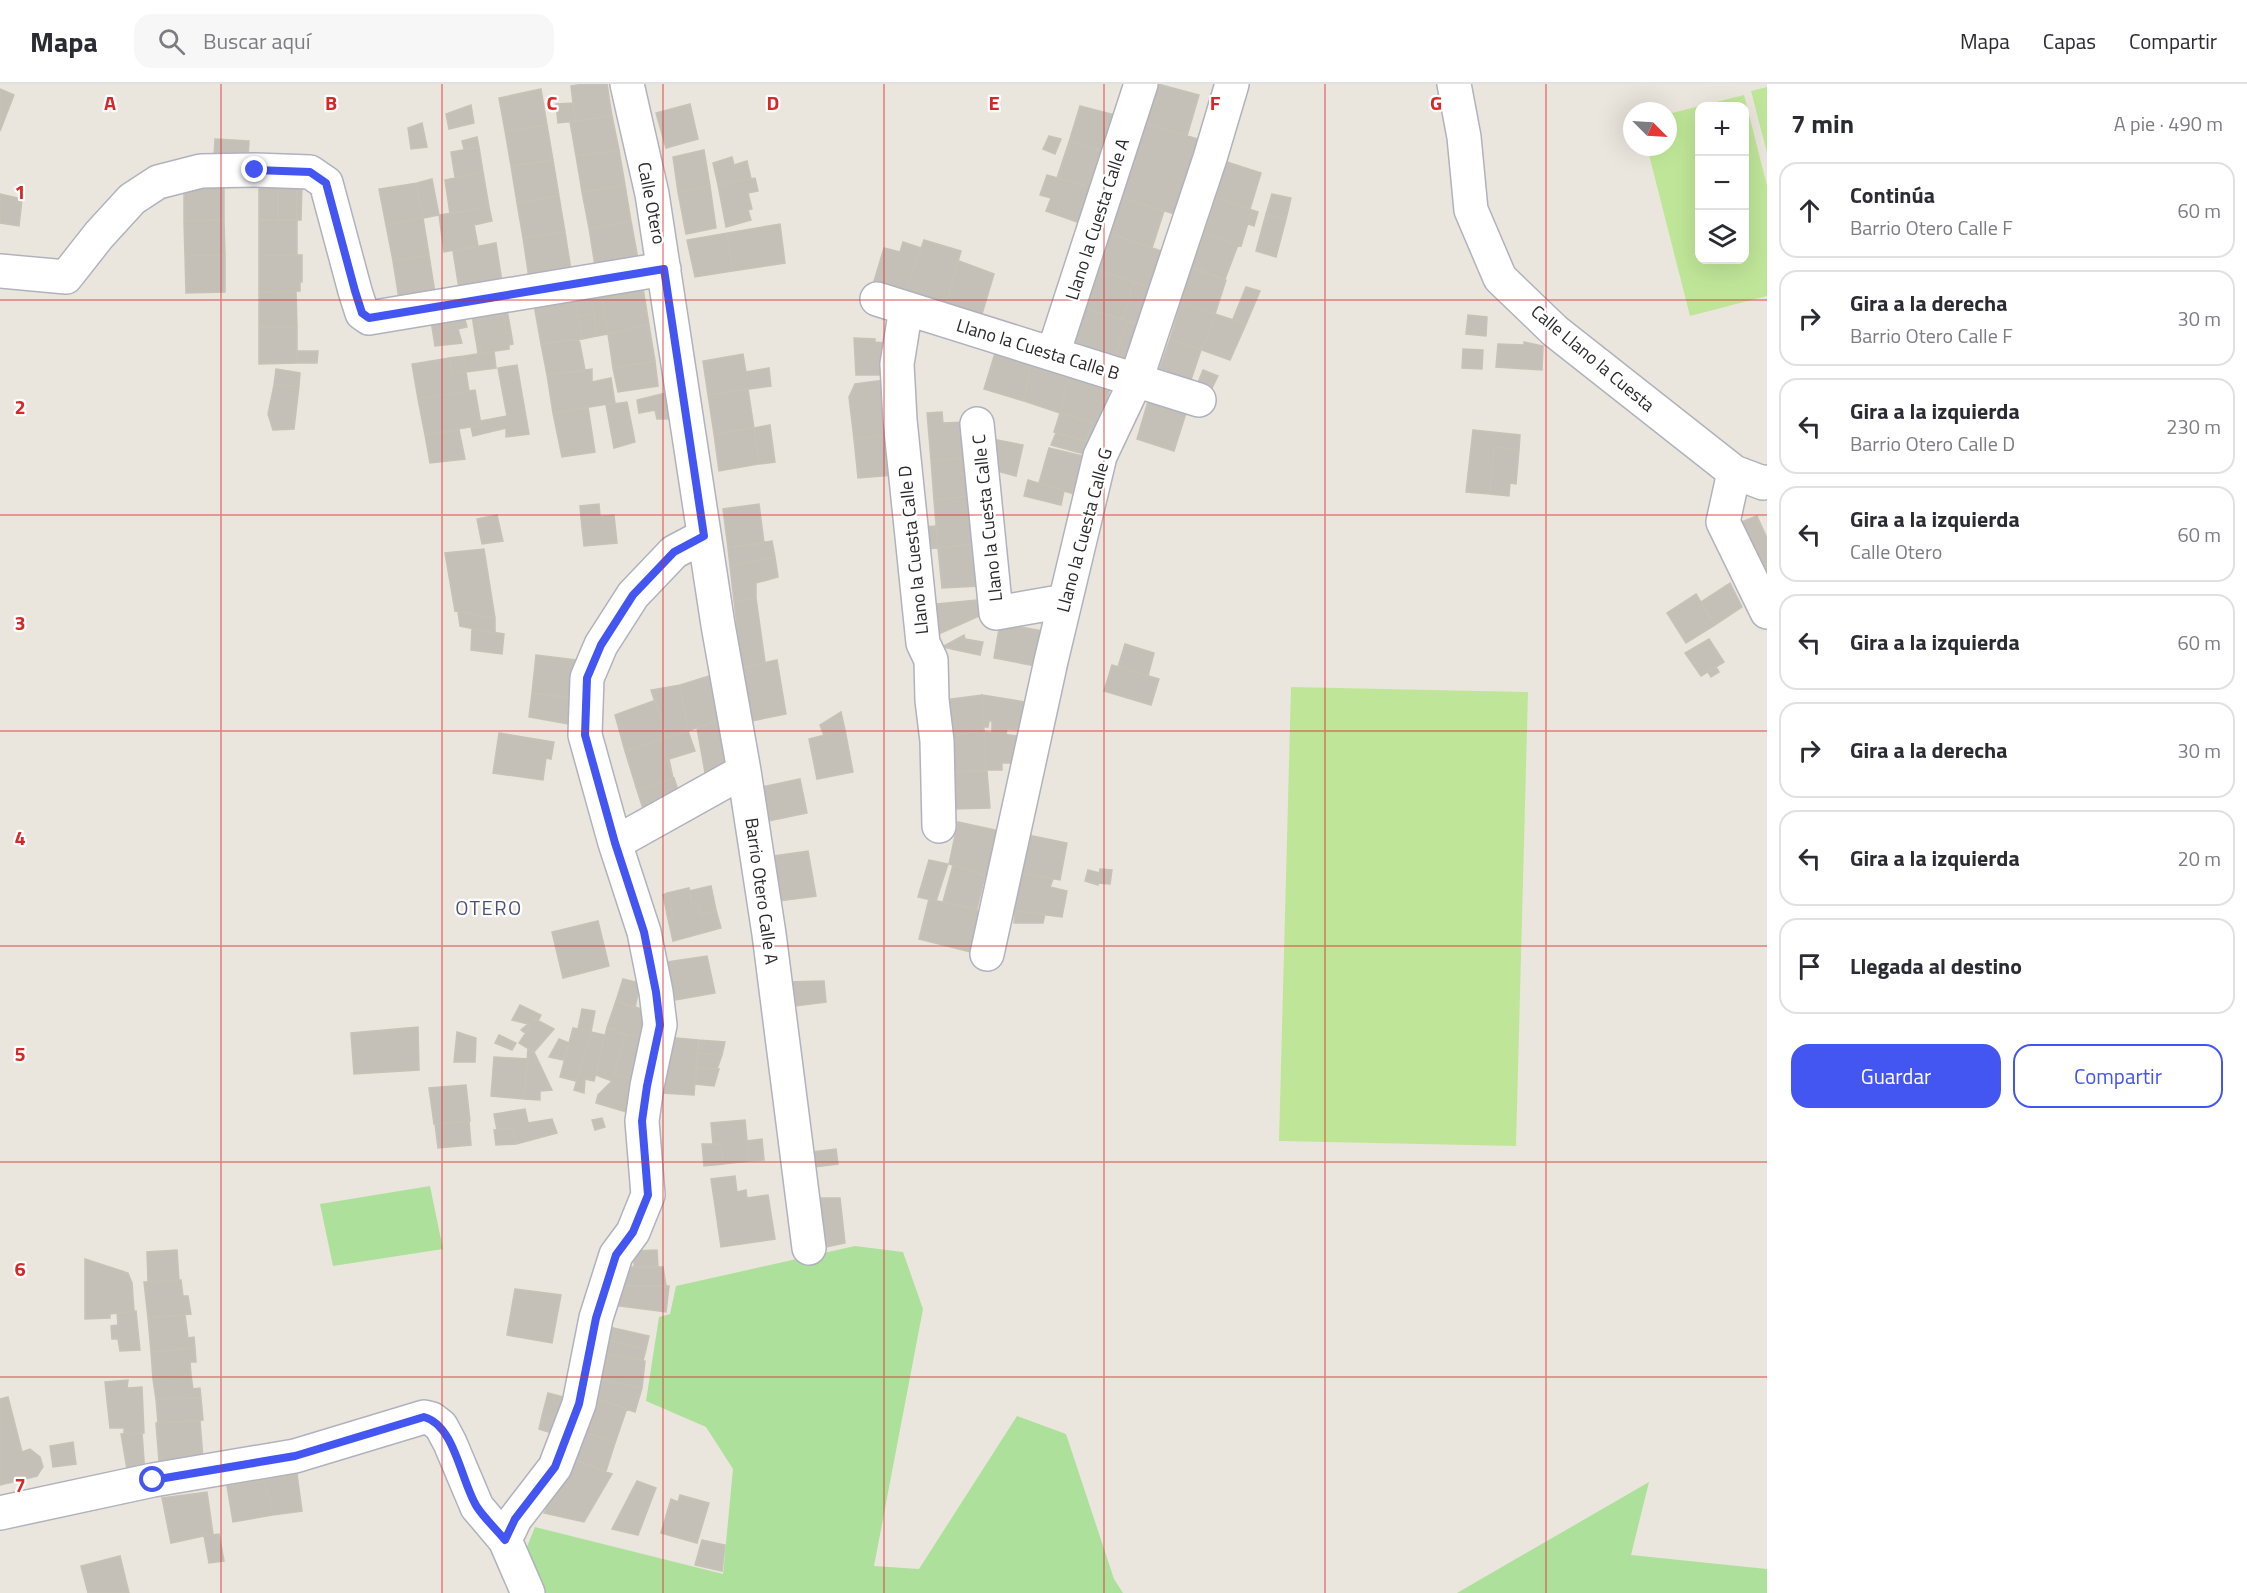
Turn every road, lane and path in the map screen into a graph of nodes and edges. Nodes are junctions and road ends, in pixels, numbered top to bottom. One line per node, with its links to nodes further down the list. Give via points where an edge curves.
1 (627, 84): 5 (street, Calle Otero)
2 (1141, 84): 8 (street, Llano la Cuesta Calle A)
3 (1232, 84): 9 (street, Llano la Cuesta Calle G)
4 (1454, 84): 12 (street, Calle Llano la Cuesta, via 1471,210 1500,278 1555,331)
5 (664, 269): 6 (street, via 369,318 362,313 326,183 310,172 255,170 201,171 158,182 132,199 66,278); 14 (street, Calle Otero)
6 (0, 271)
7 (892, 304): 8 (street, Llano la Cuesta Calle B); 18 (street, Llano la Cuesta Calle D, via 923,643 932,660)
8 (1053, 354): 9 (street, Llano la Cuesta Calle B)
9 (1136, 380): 10 (street, Llano la Cuesta Calle B); 15 (street, Llano la Cuesta Calle G, via 1101,456)
10 (1199, 400)
11 (977, 424): 15 (street, Llano la Cuesta Calle C, via 996,613)
12 (1734, 472): 13 (street, Calle Llano la Cuesta); 16 (street, via 1723,522)
13 (1767, 482)
14 (704, 536): 17 (street, Barrio Otero Calle A); 19 (street, via 674,552 633,595 601,645 587,678 585,735)
15 (1065, 601): 20 (street, Llano la Cuesta Calle G)
16 (1767, 612)
17 (744, 771): 19 (street); 21 (street, Barrio Otero Calle A)
18 (939, 826)
19 (615, 843): 23 (street, via 644,932 660,1025 642,1121 648,1195 633,1232 616,1255 596,1318 579,1404 555,1467 515,1519)
20 (987, 954)
21 (810, 1248)
22 (0, 1513): 23 (street, via 153,1480 295,1456 424,1417 441,1426 477,1508)
23 (505, 1540): 24 (street)
24 (528, 1593)

